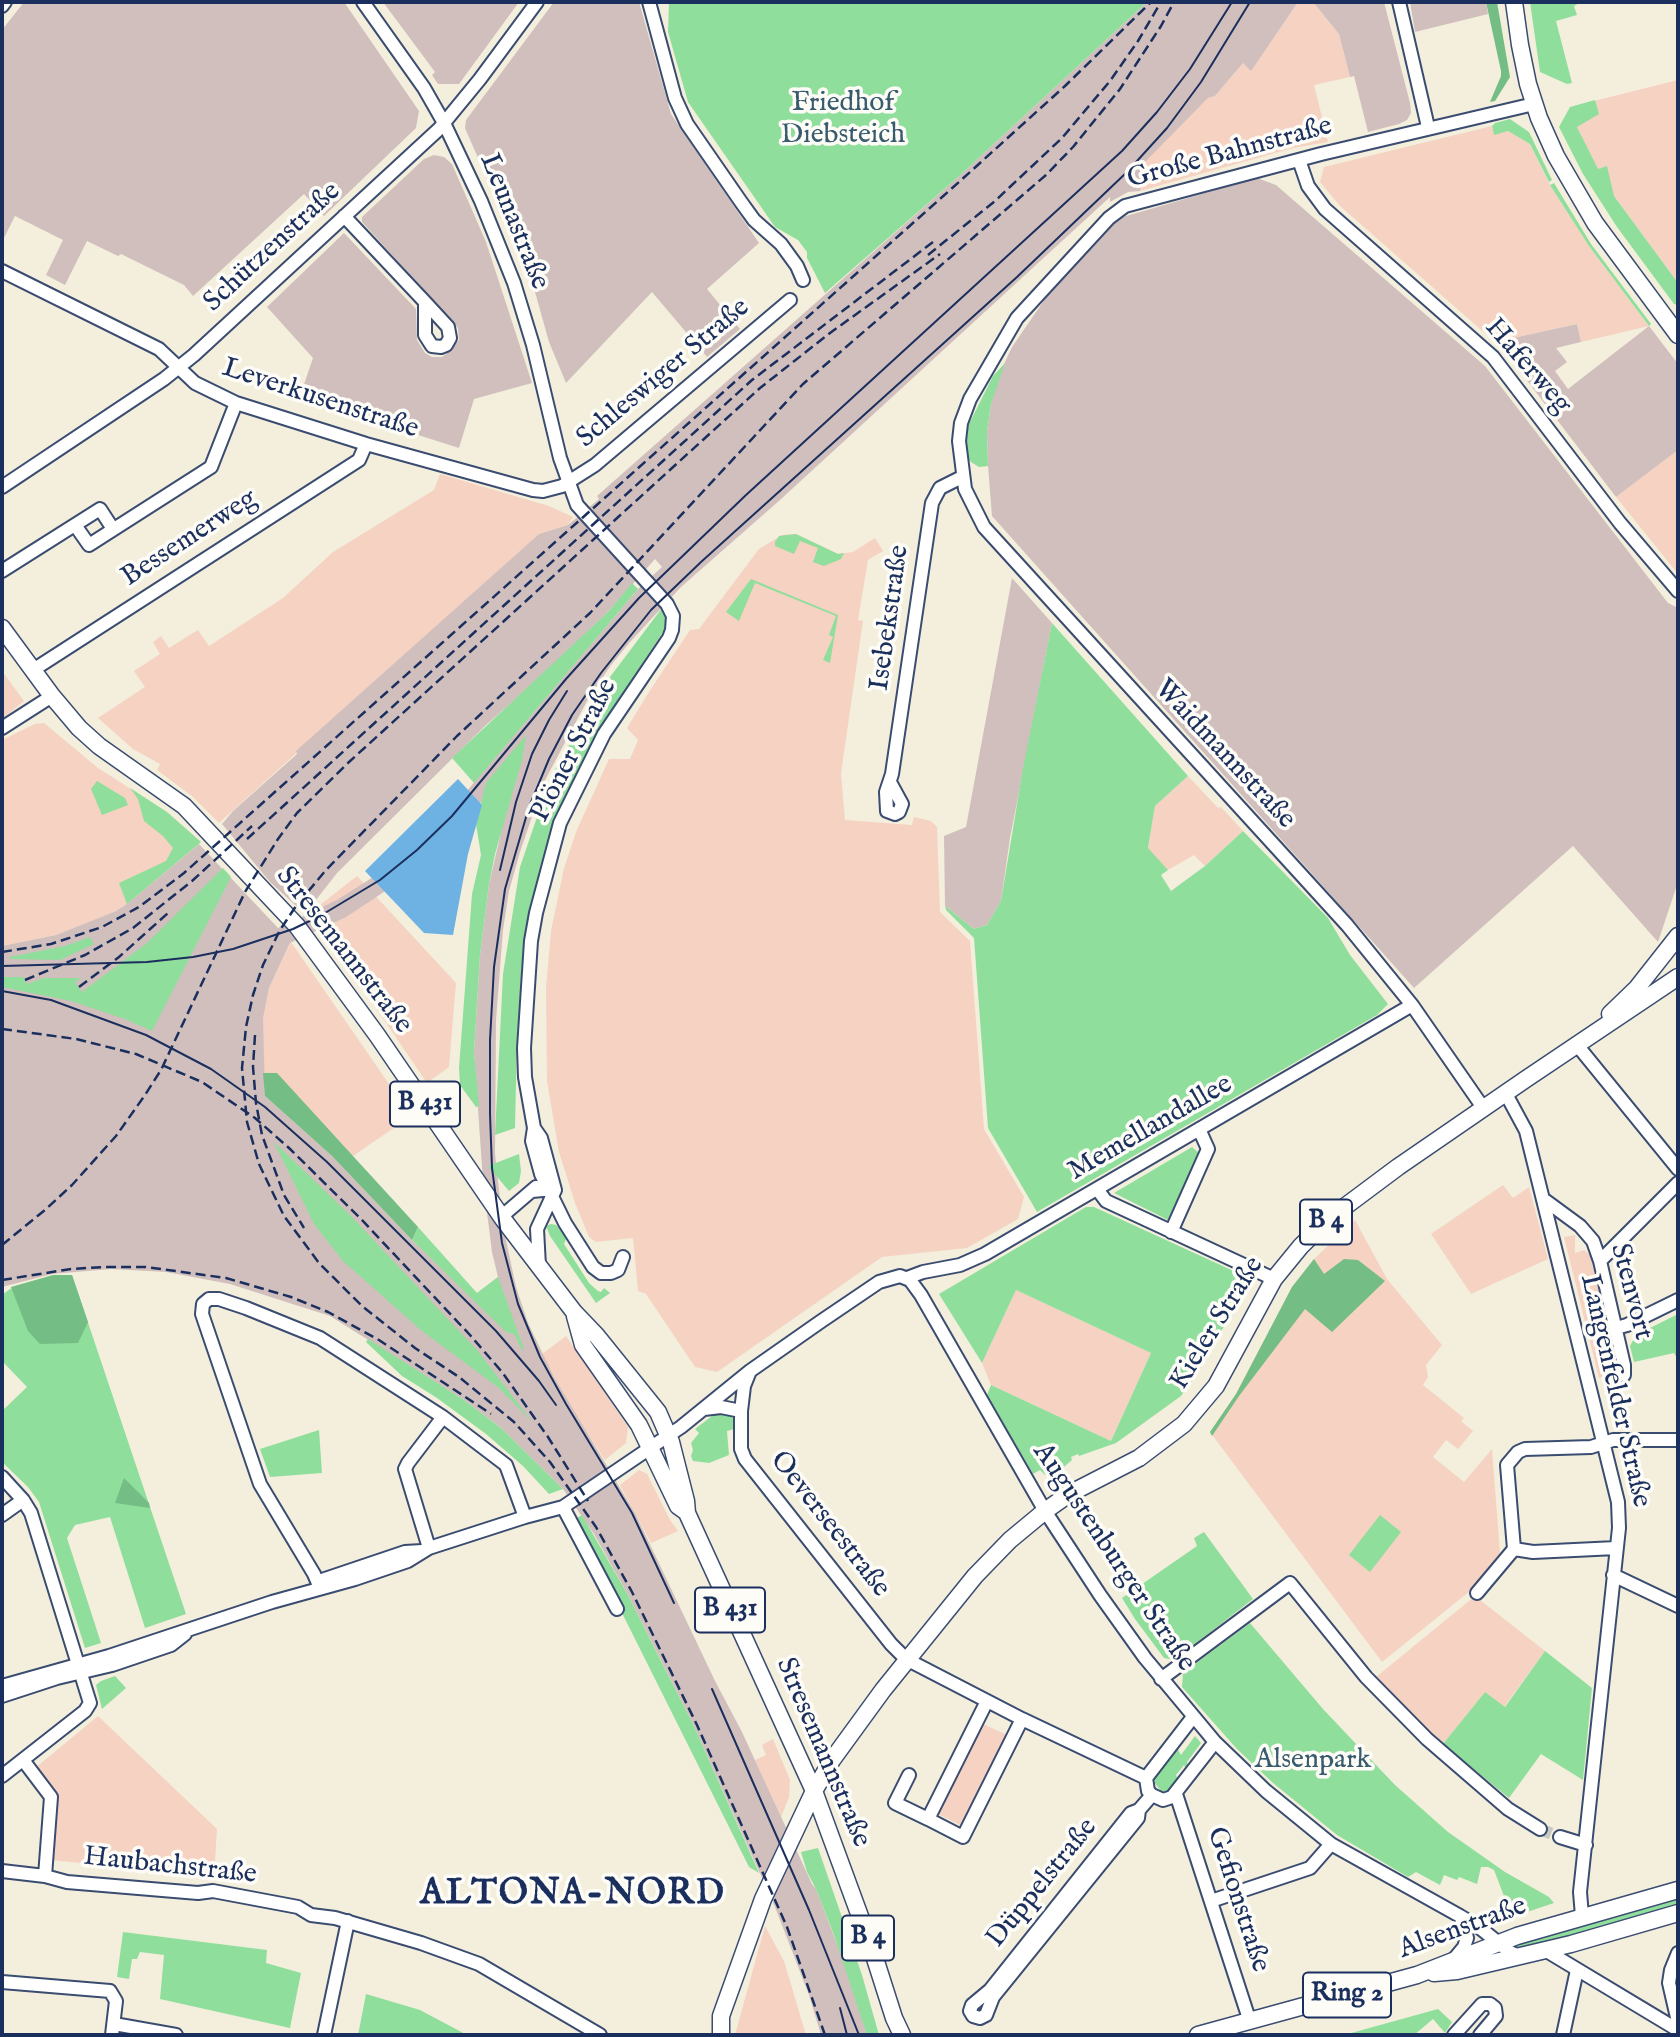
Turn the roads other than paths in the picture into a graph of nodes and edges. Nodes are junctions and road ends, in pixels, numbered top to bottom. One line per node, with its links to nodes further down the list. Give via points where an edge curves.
1 (5, 2): 7 (street)
2 (363, 2): 9 (street, Leunastraße)
3 (537, 2): 9 (street, Schützenstraße)
4 (649, 2): 14 (street, via 675,98 687,124 754,220 797,266)
5 (1399, 2): 10 (street)
6 (1514, 2): 8 (main road)
7 (2, 6)
8 (1534, 104): 10 (street, Große Bahnstraße); 17 (main road, via 1556,156 1595,223)
9 (444, 123): 12 (street, Schützenstraße); 23 (street, Leunastraße, via 514,283)
10 (1428, 127): 11 (street, Große Bahnstraße)
11 (1299, 160): 20 (street, Große Bahnstraße, via 1132,203 1117,211 1017,318 970,398); 28 (street, Haferweg, via 1308,186 1325,209 1493,357)
12 (344, 216): 16 (street); 18 (street, Schützenstraße)
13 (2, 271): 18 (street, Leverkusenstraße, via 159,349)
14 (803, 280)
15 (790, 300): 23 (street, Schleswiger Straße)
16 (425, 302)
17 (1678, 333)
18 (179, 367): 19 (street, Leverkusenstraße, via 204,389); 24 (street, Schützenstraße)
19 (236, 403): 21 (street, Leverkusenstraße); 26 (street, via 211,467)
20 (961, 423): 22 (street, Waidmannstraße)
21 (366, 444): 23 (street, Leverkusenstraße, via 533,490); 30 (street, Bessemerweg, via 359,460)
22 (962, 477): 33 (street, Isebekstraße, via 940,488 932,503); 36 (street, Waidmannstraße, via 990,534 1347,925)
23 (568, 483): 40 (street, Plöner Straße, via 582,511 671,609 674,623 604,734 560,824 531,942 525,1058)
24 (2, 487)
25 (75, 525): 26 (street, via 100,509); 26 (street, via 89,545); 27 (street)
26 (113, 528)
27 (2, 571)
28 (1678, 591)
29 (2, 628): 30 (main road, Stresemannstraße / B 431)
30 (33, 670): 31 (main road, Stresemannstraße / B 431)
31 (52, 696): 32 (street); 49 (main road, Stresemannstraße / B 431, via 94,742 184,806 297,926)
32 (2, 728)
33 (890, 782)
34 (1678, 936): 37 (main road, Kieler Straße / B 4, via 1637,988)
35 (1678, 977): 37 (main road, Kieler Straße / B 4)
36 (1412, 1005): 39 (street, Waidmannstraße); 41 (street, Memellandallee)
37 (1582, 1042): 38 (main road, Kieler Straße / B 4); 42 (street)
38 (1506, 1094): 39 (main road, Kieler Straße / B 4); 48 (street, Langenfelder Straße, via 1526,1131)
39 (1484, 1109): 58 (main road, Kieler Straße / B 4, via 1331,1217)
40 (534, 1128): 43 (street, Plöner Straße, via 532,1141); 47 (street, Plöner Straße, via 551,1170)
41 (1199, 1129): 45 (street, Memellandallee); 52 (street, via 1208,1149)
42 (1678, 1169)
43 (541, 1174): 46 (street); 47 (street, Plöner Straße)
44 (1678, 1183): 55 (street)
45 (1097, 1189): 52 (street, via 1106,1201); 57 (street, Memellandallee, via 985,1254)
46 (532, 1191): 47 (street); 49 (street)
47 (551, 1192): 50 (street); 51 (street, Plöner Straße); 53 (street, Plöner Straße, via 565,1209)
48 (1546, 1201): 55 (street, Stenvort, via 1580,1226 1593,1241); 69 (street, Langenfelder Straße)
49 (501, 1217): 56 (main road, Stresemannstraße / B 431)
50 (540, 1220): 51 (street, via 553,1217); 56 (street, via 536,1233)
51 (565, 1223): 53 (street, Plöner Straße)
52 (1171, 1232): 58 (street)
53 (574, 1237): 54 (street, Plöner Straße, via 601,1273 618,1270)
54 (623, 1257)
55 (1600, 1261): 61 (street, Stenvort)
56 (539, 1268): 60 (main road, Stresemannstraße / B 431)
57 (907, 1278): 62 (street, Memellandallee, via 879,1282); 74 (street, Augustenburger Straße, via 925,1301)
58 (1274, 1279): 74 (main road, Kieler Straße / B 4, via 1216,1385 1184,1424 1139,1458)
59 (1678, 1300): 61 (street)
60 (574, 1312): 67 (main road, Stresemannstraße / B 431, via 653,1405); 70 (main road, Stresemannstraße / B 431, via 583,1345)
61 (1615, 1328): 63 (street, Stenvort)
62 (750, 1371): 64 (street, Memellandallee); 65 (street, Oeverseestraße)
63 (1625, 1375)
64 (704, 1409): 65 (street); 67 (street, Memellandallee)
65 (741, 1411): 86 (street, Oeverseestraße, via 745,1459)
66 (443, 1417): 77 (street, via 506,1465); 80 (street, via 405,1469); 82 (street, via 320,1338 219,1299 203,1304 202,1314 260,1484)
67 (669, 1435): 70 (street, Memellandallee); 75 (main road, Stresemannstraße / B 431)
68 (1678, 1440): 69 (street)
69 (1604, 1443): 78 (street, Langenfelder Straße, via 1618,1502); 79 (street, via 1525,1449 1512,1457 1507,1465)
70 (651, 1447): 73 (street, Memellandallee); 75 (main road, Stresemannstraße / B 431, via 678,1506)
71 (2, 1477): 72 (street)
72 (23, 1500): 76 (street); 87 (street)
73 (563, 1507): 77 (street, Memellandallee); 85 (street)
74 (1045, 1511): 86 (main road, Kieler Straße / B 4, via 975,1576); 88 (street, Augustenburger Straße)
75 (687, 1513): 99 (main road, Stresemannstraße / B 431)
76 (2, 1515)
77 (525, 1517): 80 (street, Memellandallee)
78 (1616, 1548): 79 (street); 81 (street, Langenfelder Straße)
79 (1514, 1549): 83 (street)
80 (426, 1550): 82 (street, Memellandallee, via 405,1552)
81 (1613, 1575): 84 (street); 106 (street, Langenfelder Straße)
82 (319, 1585): 87 (street, Memellandallee, via 289,1591 272,1602 188,1631 170,1645)
83 (1477, 1594)
84 (1678, 1606)
85 (617, 1609)
86 (906, 1659): 91 (street); 99 (main road, Kieler Straße / B 4)
87 (80, 1668): 89 (street); 90 (street); 95 (street, via 89,1699 87,1708)
88 (1161, 1679): 92 (street, Augustenburger Straße); 103 (street, via 1290,1583 1366,1677 1427,1739 1508,1810)
89 (2, 1686)
90 (2, 1696)
91 (987, 1701): 93 (street); 102 (street)
92 (1193, 1717): 94 (street, Augustenburger Straße); 98 (street)
93 (1022, 1719): 98 (street); 102 (street, via 963,1837)
94 (1215, 1742): 100 (street); 105 (street, Augustenburger Straße)
95 (23, 1760): 97 (street); 108 (street, via 51,1797)
96 (909, 1775): 102 (street, via 895,1803)
97 (2, 1776)
98 (1146, 1778): 101 (street)
99 (814, 1791): 126 (main road, Kieler Straße, via 763,1899); 127 (main road, Stresemannstraße / B 4)
100 (1176, 1794): 101 (street, via 1163,1800); 110 (street, Gefionstraße)
101 (1152, 1795): 125 (street, Düppelstraße, via 1138,1818)
102 (928, 1819)
103 (1539, 1829)
104 (1560, 1837): 106 (street)
105 (1331, 1844): 110 (street, via 1310,1868); 112 (street, Augustenburger Straße)
106 (1586, 1845): 113 (street, Langenfelder Straße)
107 (2, 1871): 108 (street, Haubachstraße)
108 (45, 1876): 114 (street, Haubachstraße, via 66,1882 213,1891)
109 (1678, 1890): 113 (main road, Ring 2)
110 (1211, 1900): 128 (street, Gefionstraße)
111 (1678, 1913): 118 (main road, Ring 2)
112 (1460, 1916): 115 (street, Augustenburger Straße); 121 (street, via 1467,1938)
113 (1582, 1916): 116 (main road, Alsenstraße / Ring 2)
114 (348, 1921): 133 (street); 134 (street, Haubachstraße, via 479,1964)
115 (1480, 1928): 116 (street); 117 (street, Augustenburger Straße)
116 (1517, 1936): 117 (main road, Alsenstraße / Ring 2)
117 (1496, 1943): 120 (street, Augustenburger Straße); 121 (main road, Alsenstraße / Ring 2)
118 (1545, 1950): 120 (main road, Ring 2); 122 (street)
119 (1678, 1953): 129 (street, via 1669,1983)
120 (1519, 1956): 123 (main road, Ring 2)
121 (1454, 1958): 123 (main road, Alsenstraße / Ring 2)
122 (1577, 1970): 131 (street); 142 (street)
123 (1418, 1975): 128 (main road, Alsenstraße / Ring 2)
124 (2, 1982): 130 (street, via 110,1991 116,2001)
125 (990, 1995)
126 (722, 2016): 135 (main road); 136 (main road)
127 (894, 2018): 137 (main road, Stresemannstraße / B 4); 138 (main road, Stresemannstraße / B 4)
128 (1250, 2022): 139 (main road, Alsenstraße / Ring 2)
129 (1678, 2022)
130 (113, 2029): 132 (street)
131 (1678, 2030)
132 (176, 2035)
133 (324, 2035)
134 (600, 2035)
135 (709, 2035)
136 (721, 2035)
137 (897, 2035)
138 (902, 2035)
139 (1198, 2035)
140 (1454, 2035): 141 (street, via 1482,2004 1490,2004 1496,2016)
141 (1480, 2035)
142 (1563, 2035)

